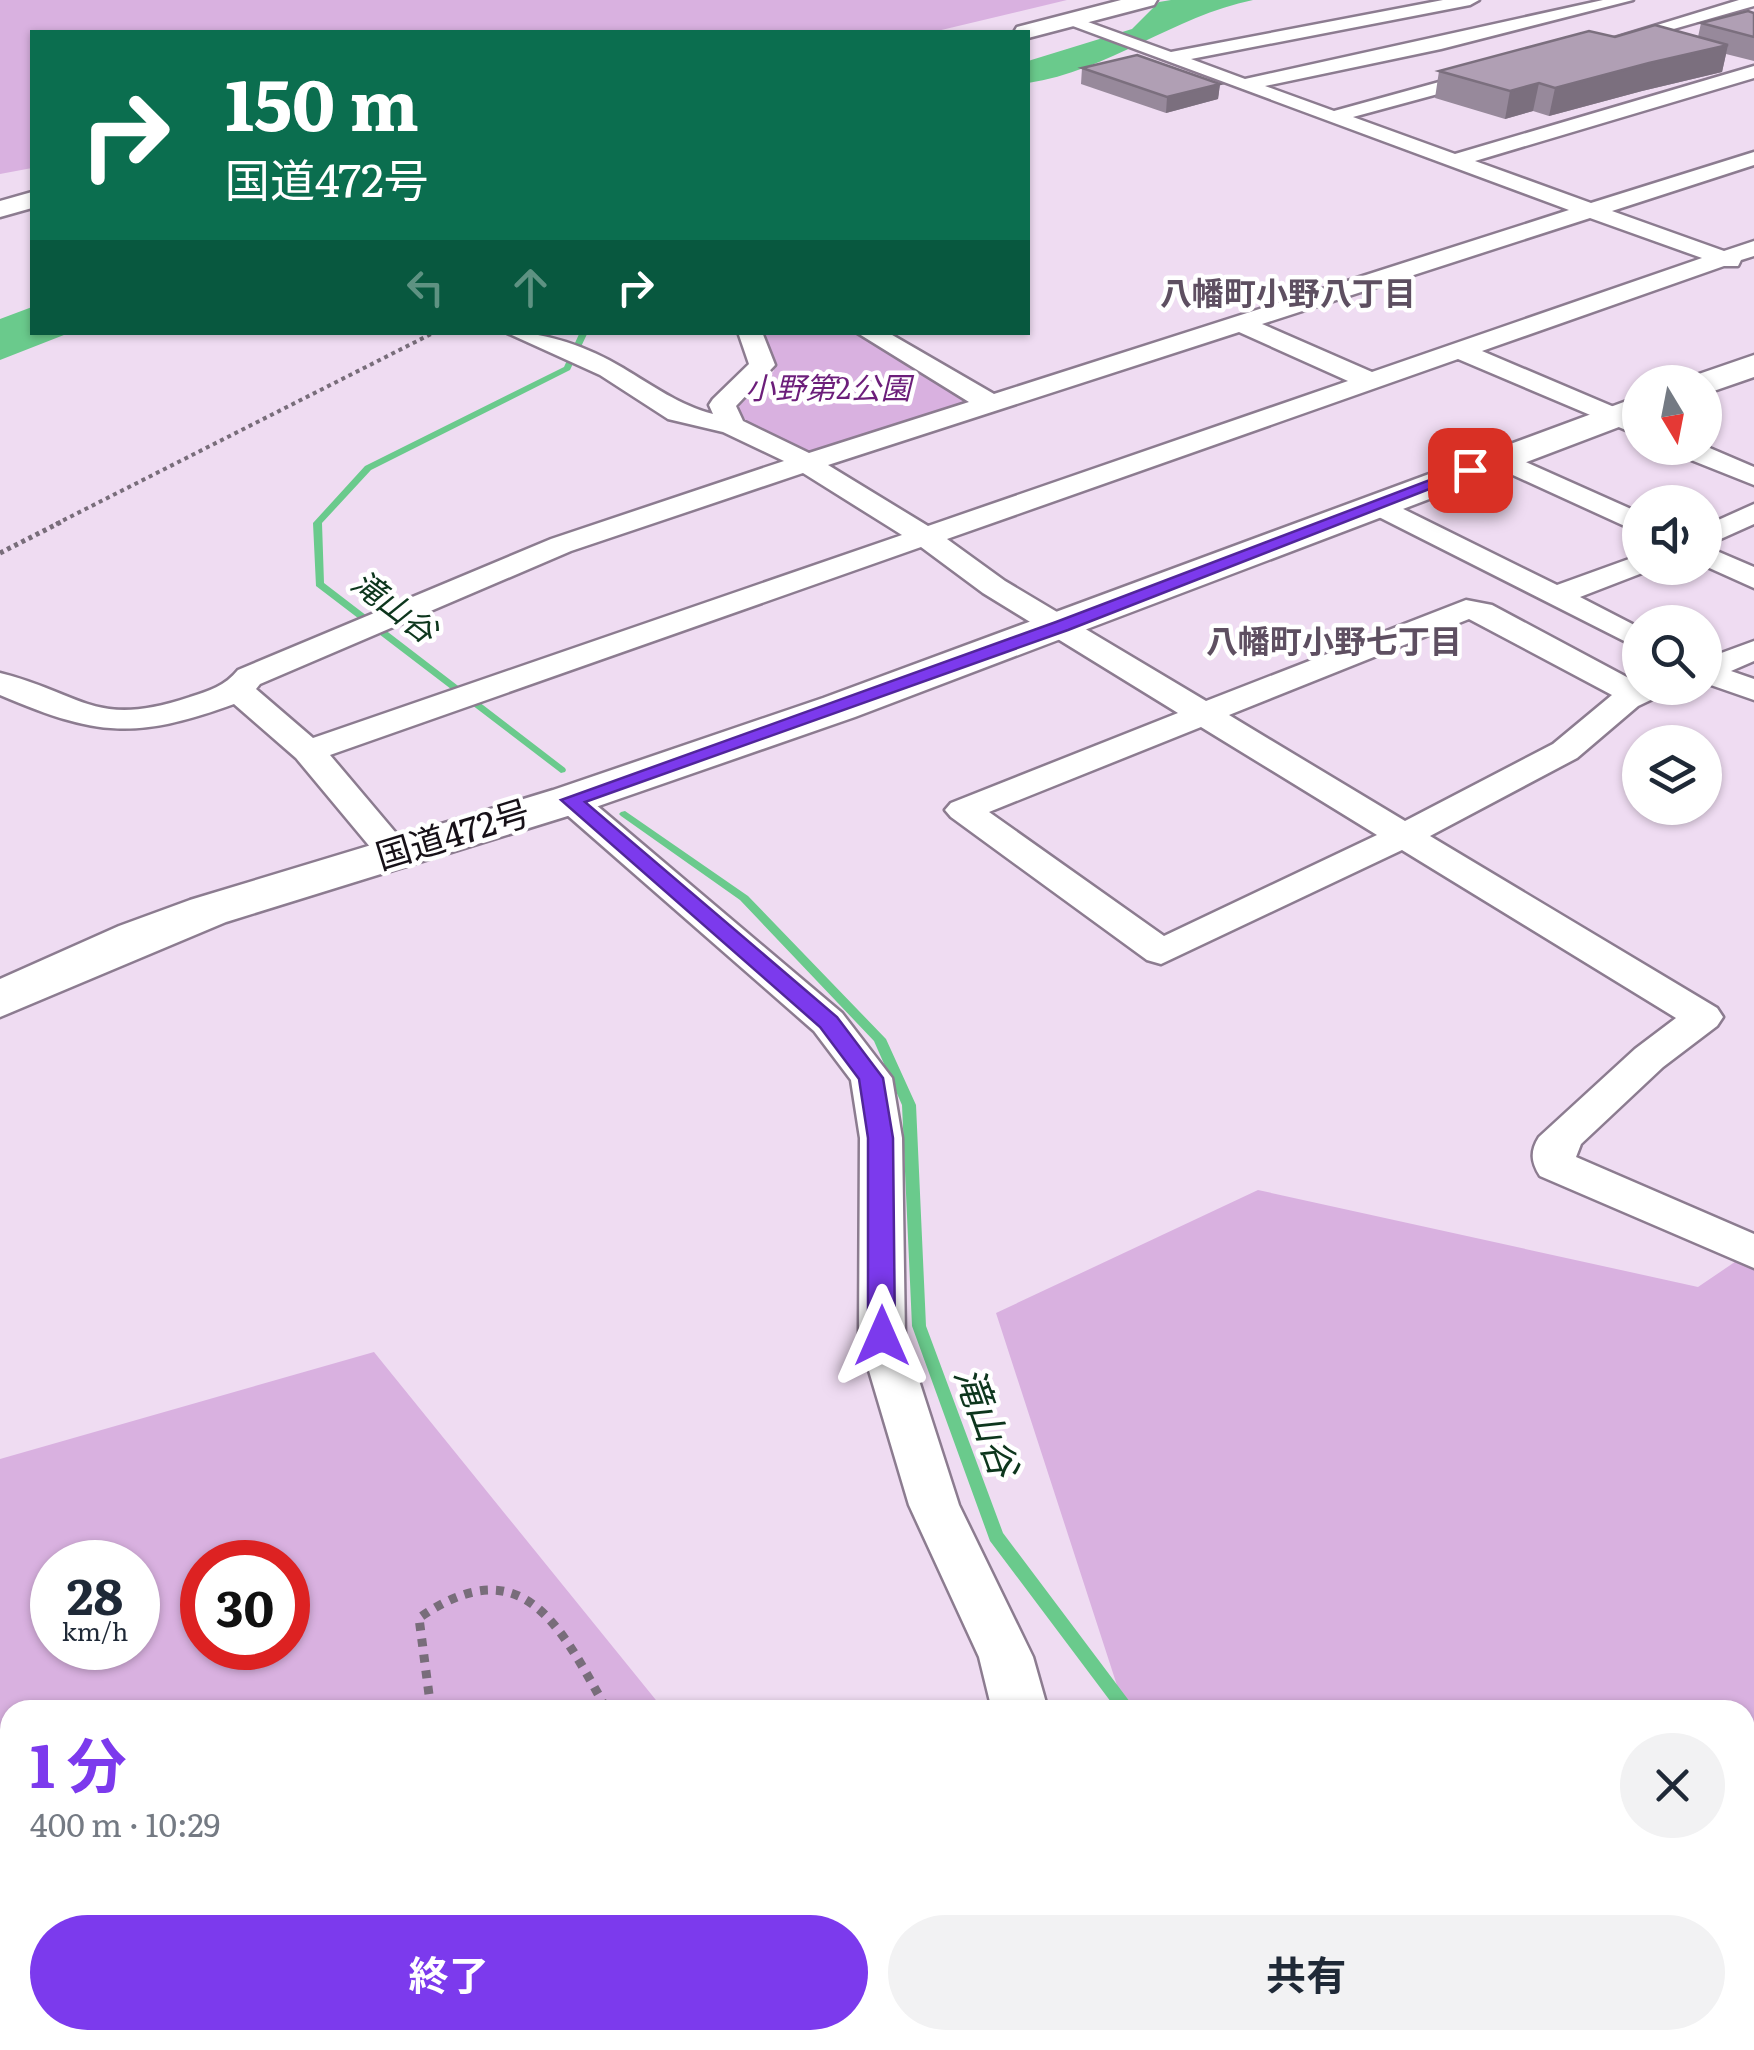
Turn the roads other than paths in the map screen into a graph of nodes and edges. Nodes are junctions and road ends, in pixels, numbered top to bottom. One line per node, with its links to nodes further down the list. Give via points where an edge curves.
1 (1146, 0): 8 (main road)
2 (1470, 0): 13 (street)
3 (1624, 0): 17 (street)
4 (1700, 0): 6 (street)
5 (1754, 1): 6 (street)
6 (1732, 9): 7 (street); 10 (street)
7 (1754, 15)
8 (1076, 23): 9 (main road); 13 (street)
9 (1030, 31)
10 (1630, 36): 11 (street); 12 (street)
11 (1592, 46)
12 (1665, 46)
13 (1170, 58): 17 (street)
14 (1718, 62): 16 (street)
15 (1518, 66): 18 (street)
16 (1754, 72): 20 (street)
17 (1242, 84): 18 (street)
18 (1332, 117): 20 (street)
19 (1754, 158): 23 (street)
20 (1454, 161): 23 (street)
21 (30, 201): 22 (main road)
22 (0, 209)
23 (1591, 211): 25 (street); 27 (street)
24 (1754, 248): 25 (street)
25 (1723, 259): 26 (street); 31 (street)
26 (1754, 270)
27 (1242, 324): 34 (street); 35 (street)
28 (524, 335): 38 (street, via 609,370 676,413)
29 (751, 335): 38 (street, via 762,365 722,405)
30 (873, 335): 35 (street)
31 (1458, 350): 34 (street); 36 (street)
32 (1754, 365): 33 (highway)
33 (1722, 377)
34 (1370, 381): 47 (street)
35 (994, 405): 40 (street)
36 (1622, 414)
37 (1622, 420): 39 (highway, 国道472号)
38 (732, 426): 40 (street)
39 (1500, 459): 43 (highway, 国道472号); 45 (street)
40 (805, 463): 47 (street); 60 (street, via 562,545 249,677)
41 (1722, 463): 42 (street)
42 (1754, 477)
43 (1377, 505): 51 (street); 52 (highway, 国道472号)
44 (1754, 513): 46 (street)
45 (1622, 516)
46 (1722, 529)
47 (923, 536): 52 (street); 63 (street)
48 (1722, 563): 50 (street)
49 (1622, 571): 51 (street)
50 (1754, 579)
51 (1554, 597): 53 (street)
52 (1062, 626): 62 (street); 64 (highway, 国道472号)
53 (1622, 631)
54 (1754, 650): 55 (street)
55 (1722, 664)
56 (1722, 678): 59 (street)
57 (1622, 681): 62 (street, via 1466,609)
58 (0, 683): 60 (street, via 109,723 142,722)
59 (1754, 690)
60 (238, 692): 63 (street)
61 (1623, 705): 65 (street, via 1570,748)
62 (1203, 713): 65 (street); 65 (street, via 963,810 1161,952)
63 (308, 751): 66 (street)
64 (570, 800): 66 (highway, 国道472号); 69 (street, via 828,1022 871,1078 880,1138 882,1336 934,1506 1006,1657)
65 (1402, 836): 68 (street, via 1703,1017 1566,1134 1554,1147 1555,1164)
66 (394, 852): 67 (highway, 国道472号, via 155,930)
67 (0, 1000)
68 (1754, 1252)
69 (1017, 1700)

